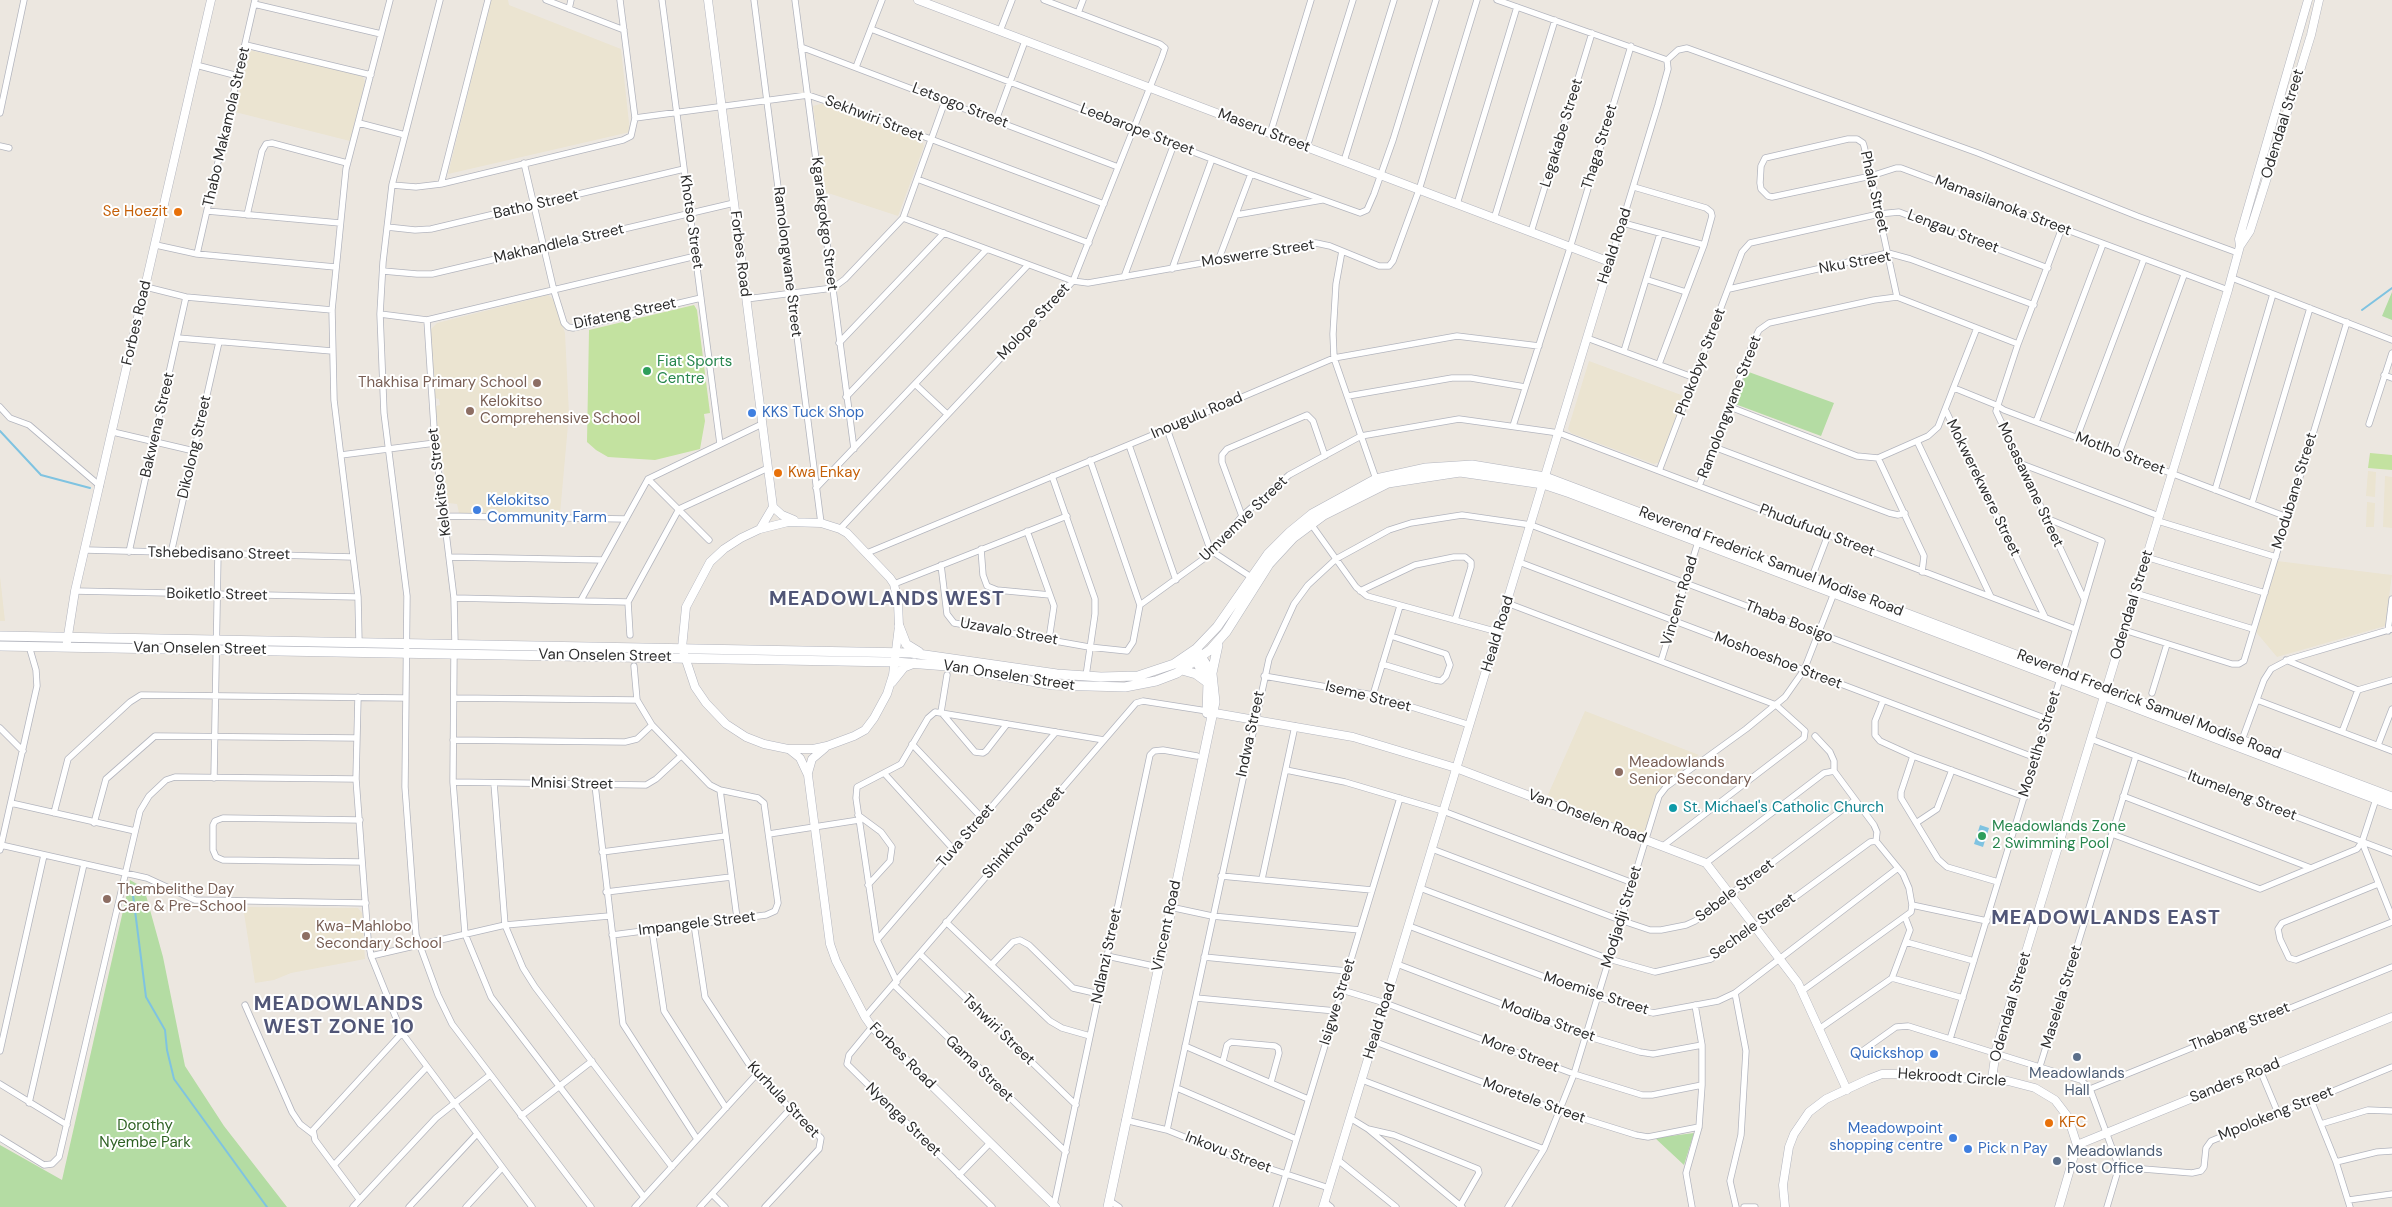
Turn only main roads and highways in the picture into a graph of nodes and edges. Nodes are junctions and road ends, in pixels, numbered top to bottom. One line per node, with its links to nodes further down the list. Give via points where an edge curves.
1 (1544, 480): 5 (main road, Reverend Frederick Samuel Modise Road, via 1460,472 1429,475 1374,488 1311,524 1281,550); 10 (main road, Reverend Frederick Samuel Modise Road, via 1472,465 1426,468 1376,479 1298,524 1278,543); 14 (main road, Reverend Frederick Samuel Modise Road, via 1698,542); 14 (main road, Reverend Frederick Samuel Modise Road, via 1812,577)
2 (899, 626): 9 (main road, via 906,644 912,650)
3 (0, 636): 4 (main road, Van Onselen Street)
4 (67, 642): 6 (main road, Van Onselen Street); 7 (main road, Van Onselen Street)
5 (1218, 642): 10 (main road, Reverend Frederick Samuel Modise Road); 15 (main road)
6 (216, 645): 8 (main road, Van Onselen Street); 8 (main road, Van Onselen Street, via 359,642)
7 (0, 646)
8 (405, 647): 11 (main road, Van Onselen Street, via 455,644 682,648); 11 (main road, Van Onselen Street, via 454,654)
9 (924, 653): 10 (main road, Van Onselen Street, via 1057,674 1124,677 1144,674); 11 (main road, Van Onselen Street)
10 (1197, 655): 13 (main road, Van Onselen Street); 15 (main road, Vincent Road)
11 (896, 657): 12 (main road, Van Onselen Street)
12 (914, 663): 13 (main road, Van Onselen Street, via 1078,687 1136,686); 16 (main road, via 904,667)
13 (1182, 670): 15 (main road)
14 (2061, 676): 17 (main road, Reverend Frederick Samuel Modise Road)
15 (1210, 678): 18 (main road, Vincent Road, via 1215,694)
16 (892, 682)
17 (2105, 692): 19 (main road, Reverend Frederick Samuel Modise Road); 20 (main road, Reverend Frederick Samuel Modise Road)
18 (1210, 712): 21 (main road, Vincent Road); 21 (main road, Vincent Road, via 1197,756)
19 (2392, 797)
20 (2392, 805)
21 (1170, 907): 22 (main road, Vincent Road)
22 (1107, 1205)

